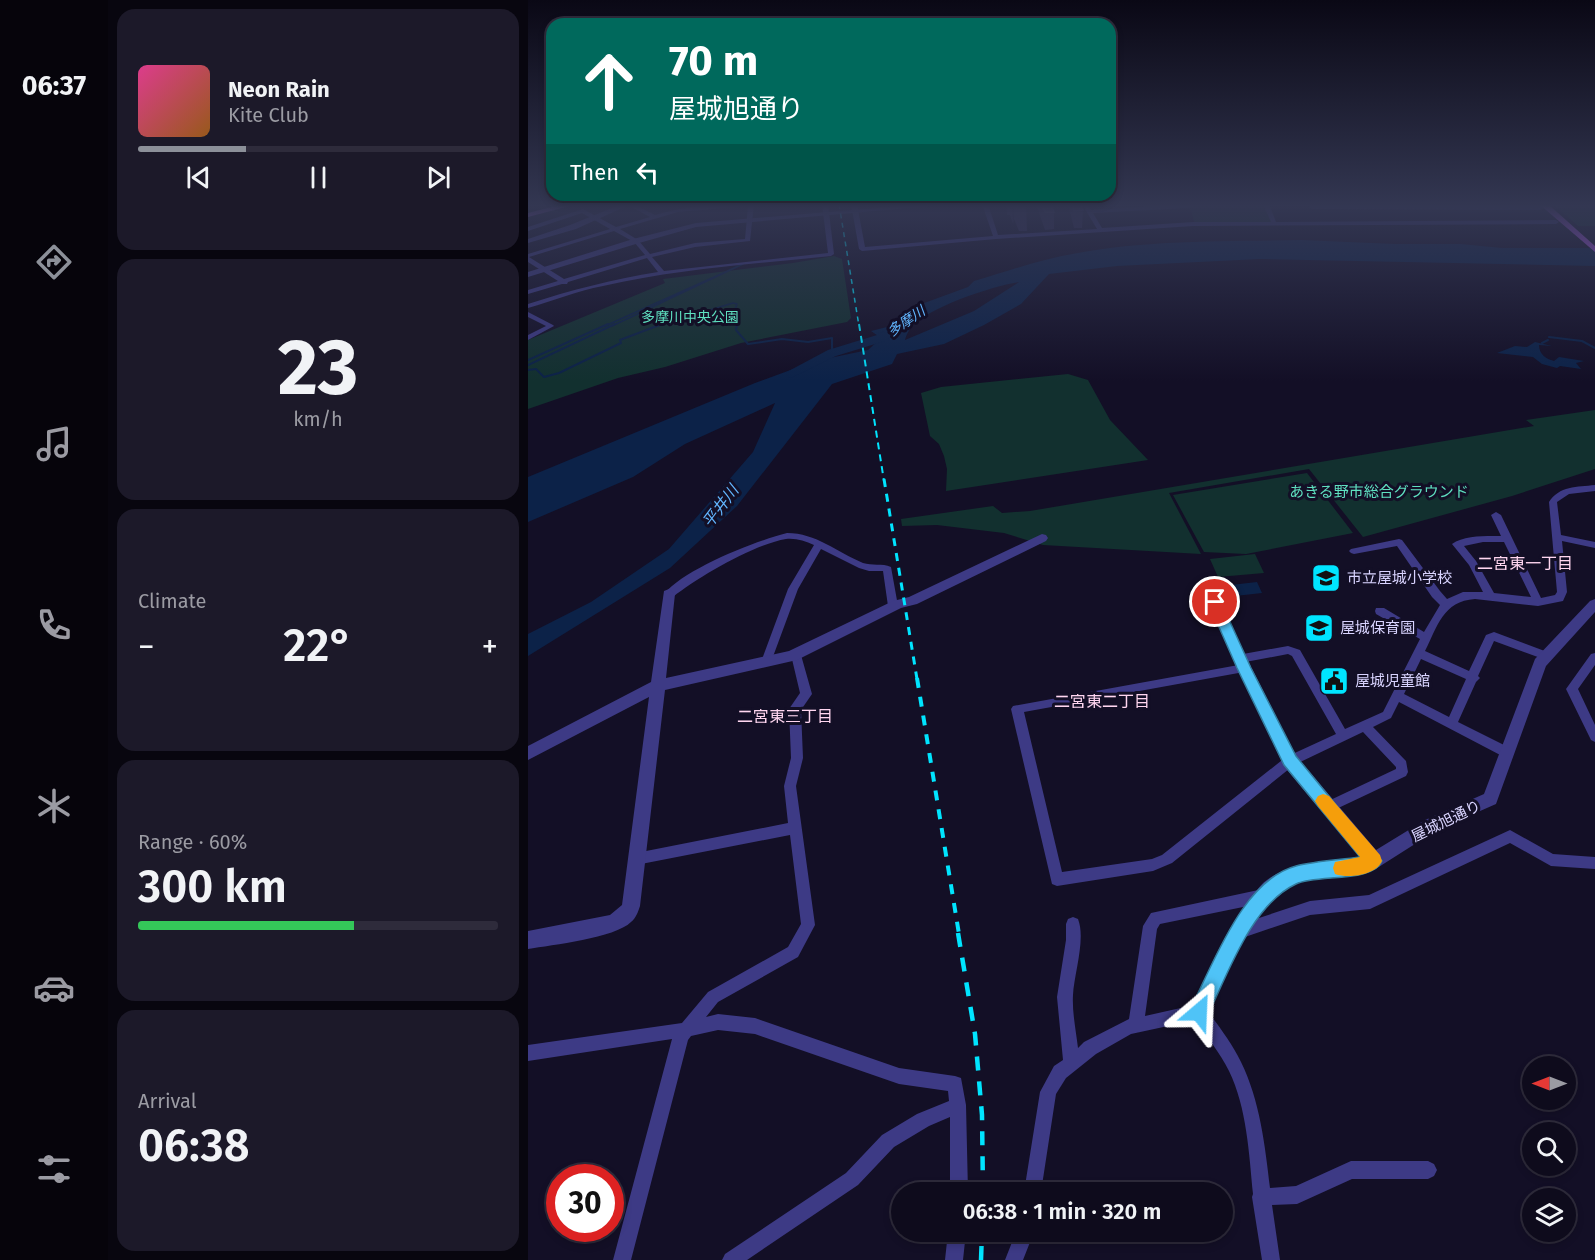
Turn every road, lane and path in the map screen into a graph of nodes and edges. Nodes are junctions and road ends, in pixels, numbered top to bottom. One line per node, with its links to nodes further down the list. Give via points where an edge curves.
1 (536, 263): 6 (street)
2 (565, 263): 6 (street)
3 (625, 263): 7 (street)
4 (655, 263): 8 (street)
5 (753, 263): 8 (street)
6 (545, 269): 9 (street); 10 (street)
7 (599, 270): 10 (street); 11 (street)
8 (663, 273): 11 (street)
9 (528, 275)
10 (561, 280): 12 (street); 13 (street)
11 (608, 282): 12 (street)
12 (575, 290): 14 (street)
13 (528, 292)
14 (528, 306)
15 (528, 314): 16 (street)
16 (540, 320): 17 (street); 18 (street, via 551,326)
17 (528, 324)
18 (528, 338)
19 (1595, 488): 21 (street, via 1568,491 1556,497 1553,502)
20 (1496, 515): 23 (street)
21 (1557, 537): 24 (street); 30 (street, via 1561,594 1552,601)
22 (1042, 538): 33 (street, via 912,601)
23 (1508, 539): 28 (street, via 1457,544 1473,563); 30 (street)
24 (1595, 545)
25 (818, 546): 27 (street, via 797,536 766,543 725,559); 33 (street, via 866,567 888,569); 40 (street, via 793,589)
26 (1354, 552): 31 (street, via 1399,542)
27 (669, 594): 43 (street)
28 (1491, 597): 30 (street); 31 (street, via 1463,596)
29 (1215, 602): 41 (street)
30 (1538, 602)
31 (1446, 604): 35 (street)
32 (1595, 604): 38 (street, 屋城旭通り)
33 (893, 606): 37 (street)
34 (1380, 611): 35 (street)
35 (1427, 638): 36 (street)
36 (1419, 654): 42 (street); 44 (street)
37 (796, 655): 40 (street); 53 (street, via 806,694 795,709 797,758 790,786)
38 (1546, 656): 42 (street, via 1494,636); 50 (street, 屋城旭通り, via 1540,663)
39 (1595, 657): 48 (street, via 1572,689)
40 (766, 662): 43 (street)
41 (1242, 663): 47 (street, via 1288,650 1296,653); 51 (street); 51 (street, via 1017,709 1057,879 1153,865 1167,859)
42 (1474, 678): 45 (street)
43 (657, 687): 49 (street); 54 (street)
44 (1398, 696): 45 (street); 46 (street, via 1388,715)
45 (1451, 724): 50 (street)
46 (1365, 726): 47 (street); 52 (street, via 1402,765 1402,772)
47 (1342, 736): 51 (street)
48 (1595, 737)
49 (528, 753)
50 (1508, 753): 55 (street, 屋城旭通り, via 1490,799 1431,825)
51 (1290, 760): 52 (street)
52 (1328, 807): 55 (street)
53 (795, 828): 54 (street); 63 (street, via 807,929 793,952 713,997)
54 (636, 859): 60 (street, via 631,906 621,920)
55 (1374, 861): 57 (street, 屋城旭通り, via 1296,874)
56 (1595, 863): 59 (street, via 1551,860 1510,836 1370,902 1310,908)
57 (1263, 896): 59 (street); 62 (street, via 1156,918 1150,926)
58 (1073, 924): 65 (street, via 1065,997)
59 (1240, 931): 61 (street)
60 (528, 940)
61 (1199, 1012): 62 (street); 70 (street, via 1226,1051 1246,1095)
62 (1136, 1025): 65 (street, via 1117,1032)
63 (684, 1030): 64 (street); 66 (street, via 718,1023 755,1026 899,1076 955,1084); 73 (street)
64 (528, 1053)
65 (1071, 1062): 69 (street, via 1048,1092)
66 (958, 1105): 68 (street); 74 (street, via 888,1141 852,1179)
67 (1428, 1170): 70 (street, via 1351,1170 1297,1195)
68 (959, 1182)
69 (1034, 1182)
70 (1261, 1197): 77 (street)
71 (956, 1242): 75 (street)
72 (1020, 1242): 76 (street)
73 (622, 1260)
74 (731, 1260)
75 (954, 1260)
76 (1014, 1260)
77 (1271, 1260)

